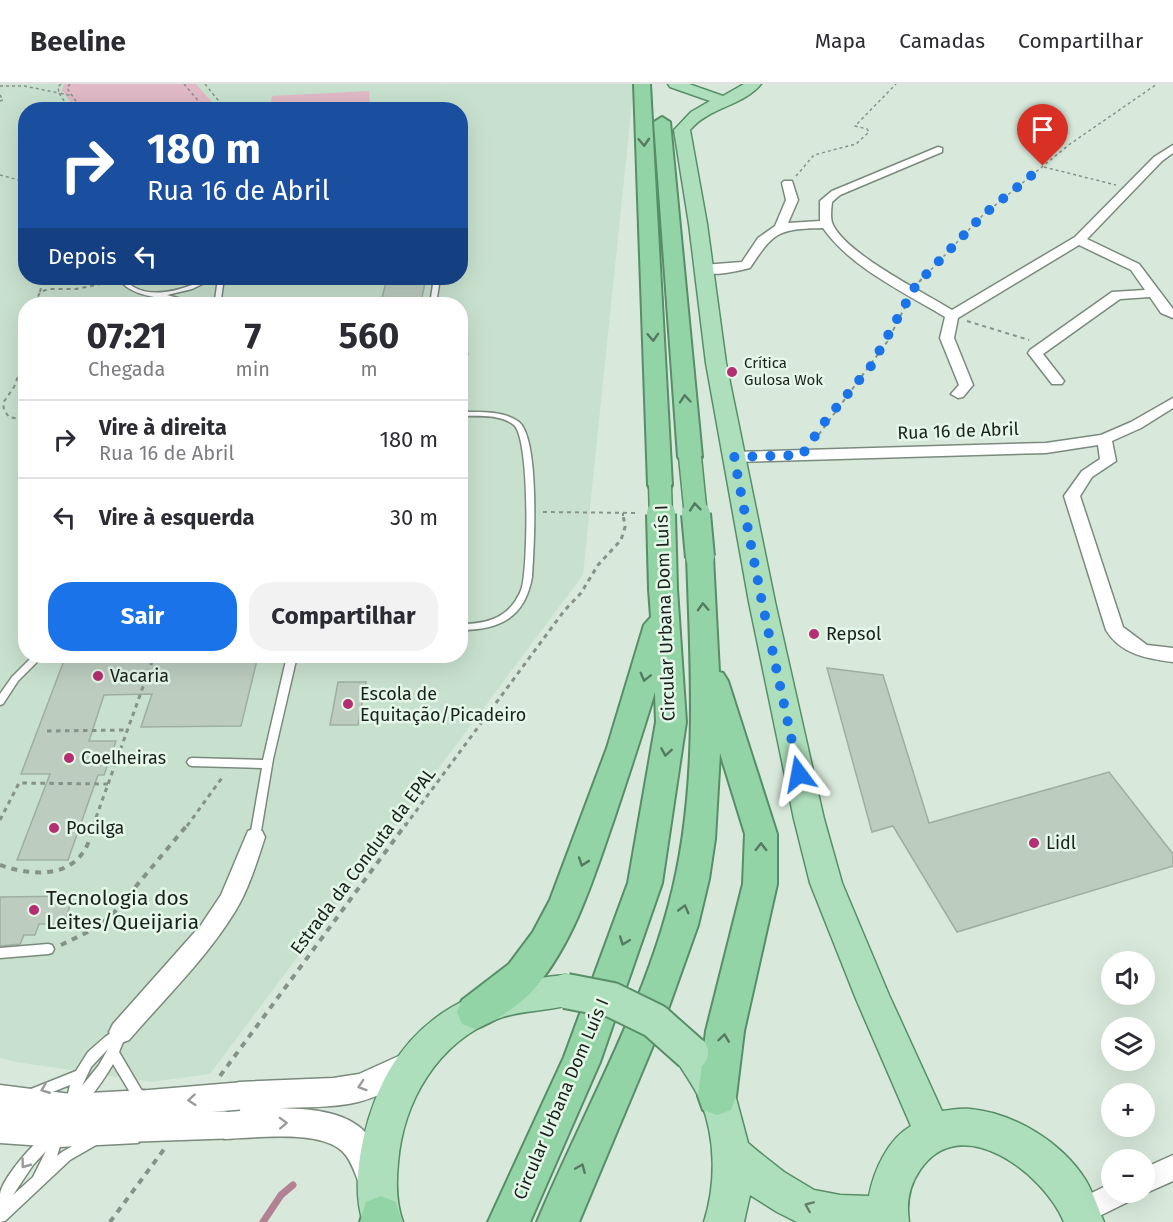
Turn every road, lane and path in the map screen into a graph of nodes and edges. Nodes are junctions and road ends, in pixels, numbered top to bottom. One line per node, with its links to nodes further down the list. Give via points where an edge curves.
1 (61, 84): 12 (path)
2 (70, 84): 14 (path, via 67,88)
3 (184, 84): 19 (path)
4 (205, 84): 20 (path)
5 (642, 84): 58 (highway, Circular Urbana Dom Luís I, one-way to 58, bridge)
6 (659, 84): 61 (highway, Circular Urbana Dom Luís I, one-way to 6, bridge, via 700,557)
7 (754, 84): 16 (main road)
8 (896, 84): 29 (path, via 855,126 869,132 856,144 814,155)
9 (1157, 84): 25 (path)
10 (0, 86): 12 (path)
11 (680, 86): 16 (main road)
12 (59, 93): 14 (path); 17 (path)
13 (0, 95): 15 (path)
14 (73, 96): 18 (path)
15 (0, 101)
16 (724, 101): 33 (main road, via 698,114 682,130)
17 (65, 102)
18 (77, 102)
19 (199, 102)
20 (220, 102)
21 (1173, 148): 23 (street)
22 (938, 150): 30 (street, via 836,193 826,201)
23 (1158, 159): 24 (street); 32 (street)
24 (1173, 163)
25 (1043, 166): 28 (path); 38 (path, via 982,216)
26 (0, 175): 27 (path)
27 (18, 180)
28 (1097, 181)
29 (788, 183): 31 (street, via 792,200)
30 (826, 224): 31 (street); 38 (street, via 838,241 857,256)
31 (781, 226): 33 (street, via 766,236 746,265)
32 (1078, 240): 40 (street, via 1135,267); 44 (street)
33 (704, 269): 56 (main road)
34 (42, 285): 39 (path)
35 (92, 285): 39 (path)
36 (126, 285): 41 (lane)
37 (197, 285): 41 (lane)
38 (913, 291): 46 (street); 55 (path, via 871,366)
39 (40, 292): 42 (path)
40 (1153, 293): 45 (street); 47 (street, via 1118,294)
41 (162, 295): 43 (lane)
42 (38, 297)
43 (169, 297)
44 (965, 309): 46 (street); 47 (path, via 962,317 968,323)
45 (1173, 314)
46 (952, 316): 50 (street, via 947,338 966,385)
47 (1049, 344): 49 (street, via 1035,353)
48 (18, 376): 53 (path, via 3,403 9,417)
49 (1057, 381)
50 (958, 394)
51 (1172, 403): 54 (street, Rua 16 de Abril)
52 (468, 414): 57 (lane, via 488,414 512,421 522,429 528,444)
53 (18, 419)
54 (1104, 439): 55 (street, Rua 16 de Abril, via 1046,448); 60 (street, via 1108,461 1087,474 1072,496 1116,630 1127,643 1148,653)
55 (802, 455): 56 (street, Rua 16 de Abril)
56 (734, 457): 88 (main road, via 808,819 826,883)
57 (530, 512): 59 (lane, via 526,587 517,606 499,622); 82 (path, Estrada da Conduta da EPAL, via 623,513 625,527 621,540 564,611)
58 (664, 594): 77 (highway, one-way to 77, via 644,684 577,878 537,957 521,978); 101 (highway, Circular Urbana Dom Luís I, one-way to 101, via 671,722 645,883 581,1062)
59 (468, 626)
60 (1173, 655)
61 (705, 658): 83 (highway, one-way to 61, via 725,1031 760,884 761,834); 102 (highway, Circular Urbana Dom Luís I, one-way to 61, via 670,963 689,891 701,814)
62 (31, 663): 65 (lane)
63 (151, 663): 66 (path)
64 (290, 663): 70 (lane)
65 (0, 701)
66 (127, 730): 67 (path); 71 (path)
67 (46, 732)
68 (192, 762): 69 (lane)
69 (232, 763): 70 (lane); 75 (path, via 199,811 112,915 72,941)
70 (267, 764): 73 (lane)
71 (108, 784): 72 (path, via 19,783); 74 (path, via 84,852 65,867 46,872 17,871)
72 (0, 820)
73 (255, 837): 78 (street, via 244,870 209,932)
74 (0, 865)
75 (48, 949): 76 (lane)
76 (0, 953)
77 (475, 1012): 80 (main road, via 443,1033); 83 (main road, bridge, via 520,995 566,991 612,1000 655,1021 691,1053)
78 (121, 1032): 79 (lane); 81 (lane, via 101,1047)
79 (114, 1055): 85 (lane); 86 (lane, via 130,1084)
80 (415, 1062): 82 (street, one-way to 82, via 360,1088 333,1092); 96 (main road, via 398,1090 378,1154)
81 (78, 1076): 84 (lane, one-way to 84); 85 (lane)
82 (228, 1088): 86 (street, one-way to 86, bridge)
83 (717, 1096): 90 (main road)
84 (7, 1100): 85 (street)
85 (64, 1120): 86 (street); 87 (street); 93 (lane, via 48,1162); 95 (lane, one-way to 95, via 22,1166)
86 (134, 1121): 93 (lane, via 66,1156); 96 (street, one-way to 96, bridge, via 308,1123 331,1128 354,1140)
87 (0, 1128)
88 (933, 1134): 98 (main road, via 974,1127 1004,1134 1035,1152 1062,1178); 99 (main road, via 921,1139 902,1158 890,1184)
89 (167, 1146): 100 (path)
90 (732, 1154): 99 (main road, one-way to 90, via 814,1210 761,1182); 103 (main road, via 729,1210)
91 (1173, 1168): 92 (street)
92 (1155, 1176)
93 (24, 1194): 97 (lane)
94 (1104, 1203): 98 (street)
95 (0, 1204)
96 (381, 1212)
97 (0, 1216)
98 (1083, 1217)
99 (888, 1218)
100 (110, 1222)
101 (509, 1222)
102 (558, 1222)
103 (724, 1222)

